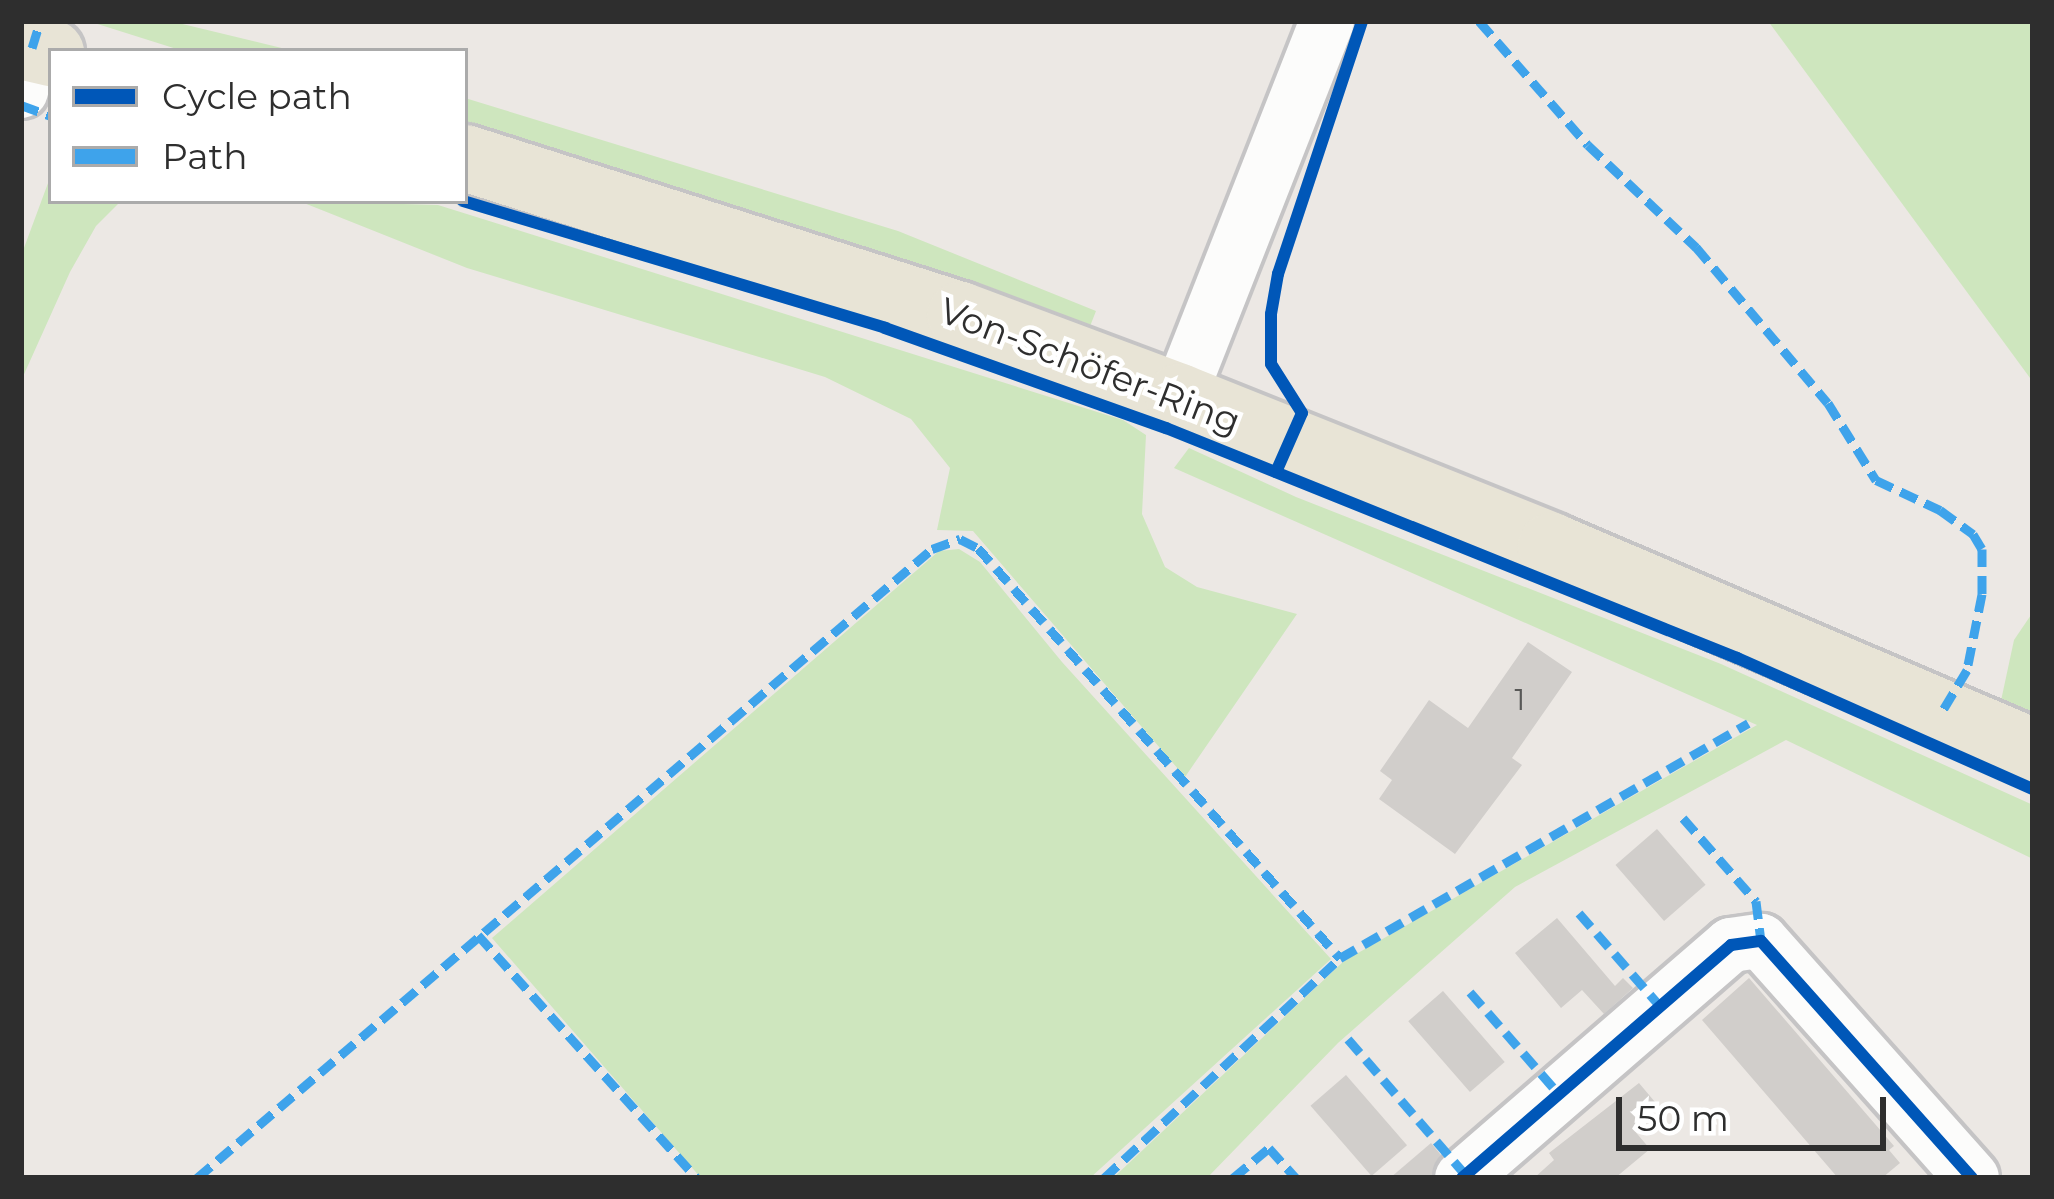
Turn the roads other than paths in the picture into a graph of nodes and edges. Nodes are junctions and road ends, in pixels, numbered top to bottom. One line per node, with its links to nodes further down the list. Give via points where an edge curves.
1 (1327, 21): 3 (street)
2 (468, 159): 3 (main road, Von-Schöfer-Ring, via 960,315)
3 (1178, 397): 4 (main road, Von-Schöfer-Ring)
4 (2033, 752)
5 (1462, 1178): 6 (street, via 1731,945 1761,940)
6 (1972, 1178)

